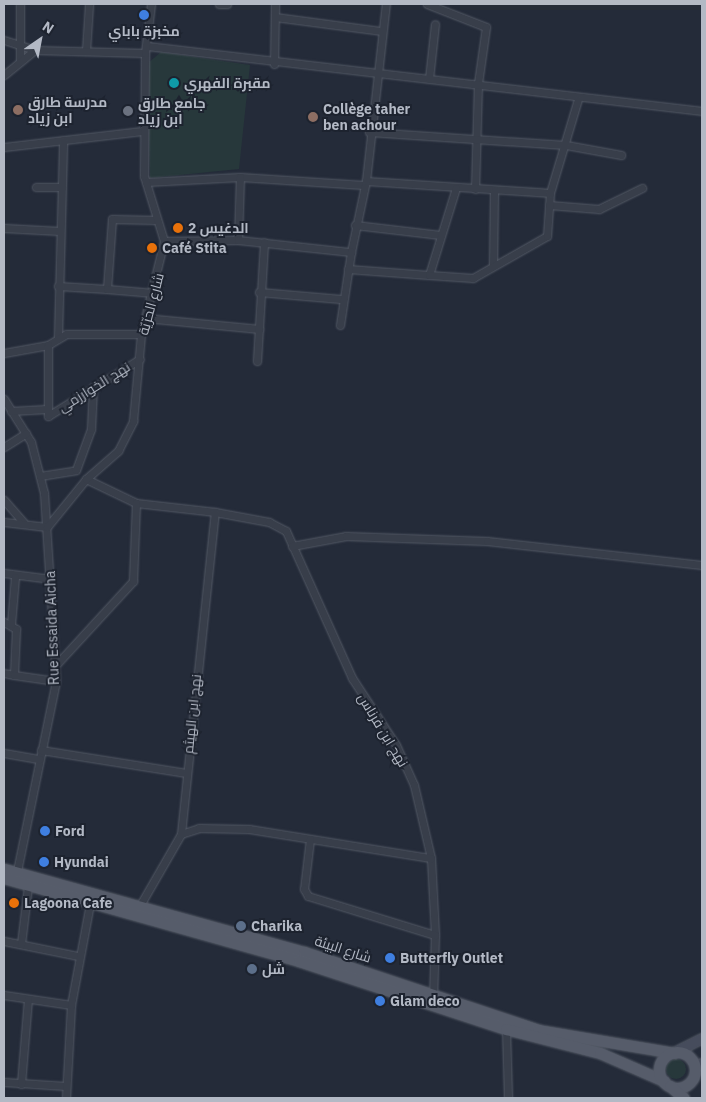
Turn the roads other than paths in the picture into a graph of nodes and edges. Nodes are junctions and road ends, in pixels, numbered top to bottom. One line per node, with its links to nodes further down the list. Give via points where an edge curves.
1 (20, 4): 13 (street)
2 (89, 4): 16 (street)
3 (151, 4): 15 (street, شارع الحرّيّة)
4 (219, 4): 5 (street)
5 (227, 4)
6 (275, 4): 9 (street)
7 (386, 4): 11 (street)
8 (427, 4): 22 (street, via 486,27)
9 (275, 18): 11 (street); 18 (street)
10 (435, 24): 21 (street)
11 (382, 30): 19 (street)
12 (4, 40): 13 (street)
13 (19, 42): 14 (street); 17 (street)
14 (35, 50): 16 (street); 17 (street)
15 (146, 50): 16 (street); 18 (street); 25 (street, شارع الحرّيّة)
16 (86, 51)
17 (20, 61): 20 (street)
18 (274, 64): 19 (street)
19 (376, 74): 21 (street); 26 (street)
20 (4, 75)
21 (429, 78): 22 (street)
22 (478, 83): 23 (street); 27 (street)
23 (578, 99): 24 (street); 29 (street)
24 (702, 111)
25 (142, 131): 28 (street); 33 (street, شارع الحرّيّة)
26 (369, 132): 27 (street); 34 (street)
27 (477, 138): 29 (street); 39 (street)
28 (63, 140): 30 (street); 36 (street)
29 (566, 145): 31 (street); 41 (street)
30 (4, 147)
31 (621, 155)
32 (240, 177): 33 (street); 34 (street); 48 (street)
33 (146, 182): 43 (street, شارع الحرّيّة)
34 (365, 183): 37 (street); 44 (street)
35 (36, 187): 36 (street)
36 (62, 187): 46 (street)
37 (456, 188): 39 (street); 47 (street)
38 (642, 188): 42 (street, via 599,209)
39 (476, 189): 40 (street)
40 (494, 190): 41 (street); 52 (street)
41 (550, 193): 42 (street)
42 (549, 205): 52 (street, via 547,236)
43 (157, 220): 49 (street, شارع الحرّيّة); 56 (street, via 112,219)
44 (355, 225): 47 (street); 51 (street)
45 (4, 228): 46 (street)
46 (60, 231): 55 (street)
47 (440, 235): 54 (street)
48 (238, 240): 49 (street); 50 (street)
49 (164, 241): 58 (street, شارع الحرّيّة)
50 (264, 242): 51 (street); 57 (street)
51 (352, 252): 53 (street)
52 (493, 265): 54 (street, via 473,278)
53 (348, 268): 54 (street); 59 (street)
54 (429, 275)
55 (58, 286): 56 (street); 64 (street)
56 (107, 289): 58 (street)
57 (259, 292): 59 (street); 62 (street)
58 (154, 293): 60 (street, شارع الحرّيّة)
59 (341, 299): 61 (street)
60 (145, 318): 62 (street); 63 (street, شارع الحرّيّة)
61 (340, 324)
62 (259, 328): 68 (street)
63 (141, 334): 64 (street); 67 (street, شارع الحرّيّة)
64 (58, 337): 65 (street)
65 (48, 345): 66 (street); 72 (street)
66 (4, 353)
67 (140, 359): 69 (street, نهج الخوارزمي); 76 (street, شارع الحرّيّة, via 128,434 118,452)
68 (257, 360)
69 (93, 387): 72 (street, نهج الخوارزمي); 75 (street, via 91,429 76,470)
70 (4, 399): 71 (street, Rue Essaida Aicha)
71 (11, 411): 72 (street, نهج الخوارزمي); 73 (street, Rue Essaida Aicha)
72 (47, 413)
73 (26, 433): 74 (street); 75 (street, Rue Essaida Aicha)
74 (4, 447)
75 (40, 476): 82 (street, Rue Essaida Aicha)
76 (86, 479): 78 (street); 82 (street, شارع الحرّيّة)
77 (4, 500): 81 (street)
78 (136, 503): 79 (street); 89 (street, via 133,582)
79 (215, 512): 83 (street, نهج ابن فرناس, via 284,528); 96 (street, نهج ابن الهيثم)
80 (4, 522): 81 (street)
81 (24, 523): 82 (street)
82 (47, 527): 87 (street, Rue Essaida Aicha)
83 (292, 546): 84 (street, via 346,536 487,541); 99 (street, نهج ابن فرناس, via 352,678 404,762)
84 (702, 565)
85 (4, 572): 86 (street)
86 (15, 577): 87 (street); 88 (street)
87 (50, 579): 89 (street, Rue Essaida Aicha)
88 (8, 623): 91 (street, via 16,629)
89 (54, 668): 92 (street, Rue Essaida Aicha)
90 (4, 673): 91 (street)
91 (14, 675): 92 (street)
92 (56, 682): 93 (street, Rue Essaida Aicha)
93 (41, 750): 95 (street, Rue Essaida Aicha); 96 (street)
94 (4, 753): 95 (street)
95 (39, 759): 101 (street, Rue Essaida Aicha)
96 (186, 772): 97 (street, نهج ابن الهيثم)
97 (181, 834): 98 (street, via 199,828 249,829); 105 (street, نهج ابن الهيثم)
98 (310, 838): 99 (street); 106 (street, via 305,893)
99 (431, 858): 106 (street, نهج ابن فرناس)
100 (4, 869): 101 (main road, شارع البيئة)
101 (16, 877): 102 (main road, شارع البيئة); 103 (main road, شارع البيئة); 105 (main road, شارع البيئة)
102 (4, 878)
103 (28, 886): 104 (main road, شارع البيئة); 108 (street)
104 (90, 903): 109 (street); 112 (main road, شارع البيئة)
105 (140, 907): 112 (main road, شارع البيئة)
106 (436, 935): 112 (street, نهج ابن فرناس)
107 (4, 941): 108 (street)
108 (21, 944): 109 (street)
109 (78, 956): 113 (street)
110 (4, 995): 111 (street)
111 (28, 999): 113 (street); 119 (street)
112 (433, 1000): 114 (main road, شارع البيئة); 116 (main road, شارع البيئة, via 559,1036)
113 (71, 1006): 121 (street)
114 (506, 1029): 120 (main road, شارع البيئة, via 600,1053); 123 (street)
115 (702, 1039): 116 (main road)
116 (675, 1052): 117 (main road, via 691,1059); 120 (main road, via 660,1064)
117 (700, 1071): 120 (main road, via 688,1084)
118 (4, 1082): 119 (street)
119 (21, 1084): 121 (street)
120 (667, 1084): 124 (main road, شارع البيئة)
121 (66, 1086): 122 (street)
122 (66, 1098)
123 (508, 1098)
124 (684, 1098)

